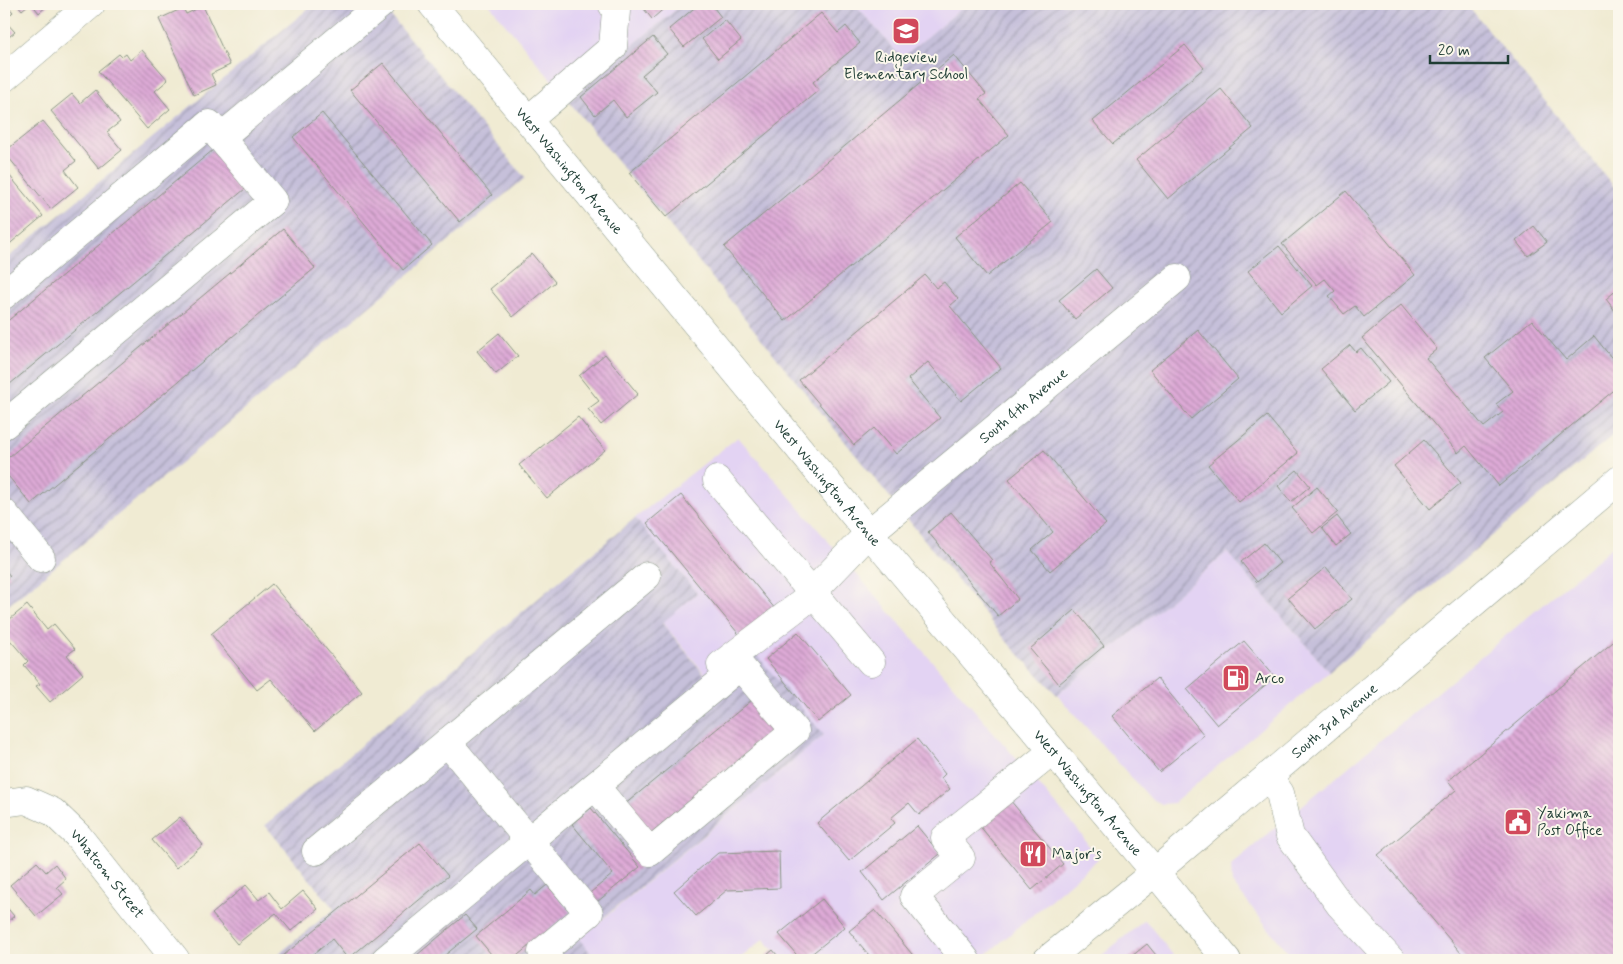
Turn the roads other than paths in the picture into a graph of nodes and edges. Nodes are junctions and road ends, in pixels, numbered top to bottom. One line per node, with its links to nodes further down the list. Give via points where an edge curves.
1 (90, 4): 5 (street)
2 (381, 4): 7 (street)
3 (432, 4): 6 (street, West Washington Avenue)
4 (612, 4): 6 (street, via 616,11 613,47)
5 (4, 78)
6 (528, 120): 14 (street, West Washington Avenue)
7 (220, 138): 9 (street, via 209,124); 10 (street, via 273,201)
8 (1177, 278): 14 (street, South 4th Avenue)
9 (4, 295)
10 (4, 425)
11 (717, 480): 17 (street)
12 (1619, 480): 22 (street, South 3rd Avenue)
13 (4, 513): 15 (street)
14 (869, 532): 17 (street, South 4th Avenue); 21 (street, West Washington Avenue)
15 (41, 558)
16 (647, 576): 20 (street)
17 (812, 592): 18 (street); 19 (street, South 4th Avenue, via 721,665)
18 (871, 662)
19 (729, 675): 23 (street); 23 (street, via 740,666 795,732 650,852)
20 (447, 742): 25 (street); 26 (street)
21 (1053, 751): 27 (street, West Washington Avenue); 32 (street, via 945,838 961,858 914,896)
22 (1268, 776): 27 (street, South 3rd Avenue); 28 (street, via 1280,793 1290,836 1340,905)
23 (595, 786): 25 (street)
24 (15, 801): 29 (street, Whatcom Street, via 53,812 78,836)
25 (529, 841): 30 (street); 31 (street, via 589,913 542,952)
26 (316, 851)
27 (1155, 872): 33 (street, South 3rd Avenue); 34 (street, West Washington Avenue)
28 (1387, 959)
29 (176, 960)
30 (385, 960)
31 (548, 960)
32 (966, 960)
33 (1048, 960)
34 (1227, 960)

